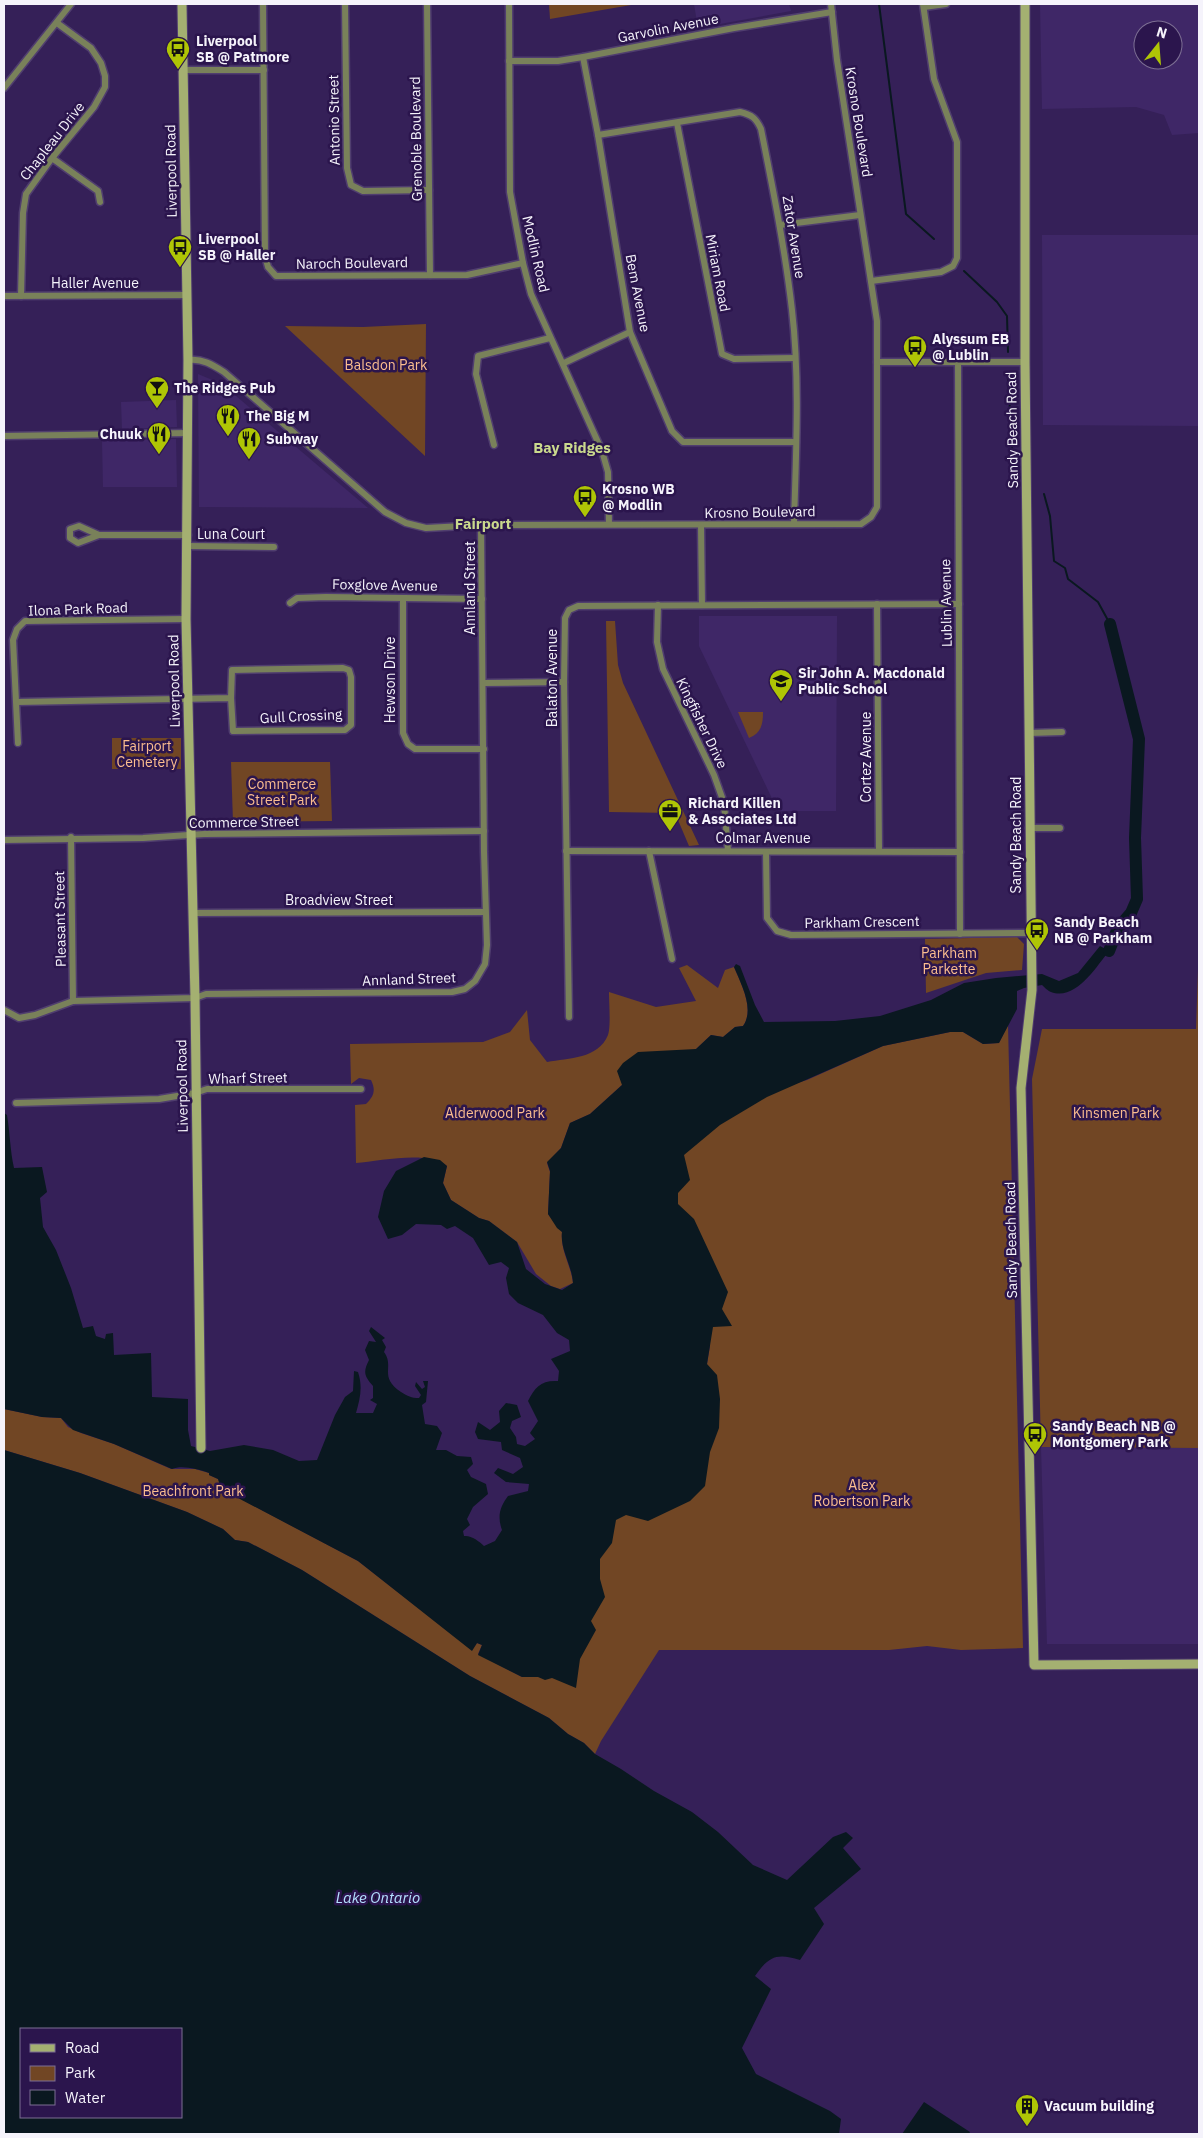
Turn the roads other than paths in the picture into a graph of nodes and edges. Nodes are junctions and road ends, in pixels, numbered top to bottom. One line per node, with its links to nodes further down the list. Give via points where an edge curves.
1 (71, 4): 12 (street)
2 (182, 4): 15 (street, Liverpool Road)
3 (264, 4): 16 (street, Naroch Boulevard)
4 (346, 4): 21 (street, Antonio Street, via 347,168 351,186 364,191)
5 (427, 4): 21 (street, Grenoble Boulevard)
6 (509, 4): 14 (street, Modlin Road)
7 (831, 4): 11 (street, Krosno Boulevard)
8 (946, 4): 10 (street)
9 (1025, 4): 37 (street, Sandy Beach Road)
10 (924, 5): 27 (street, via 934,79 957,142 957,258 953,266 941,272)
11 (832, 12): 13 (street, Garvolin Avenue); 23 (street, Krosno Boulevard)
12 (57, 23): 17 (street); 20 (street, Chapleau Drive, via 91,48 101,62 105,87 94,107)
13 (583, 57): 14 (street, Garvolin Avenue); 19 (street, Bem Avenue)
14 (509, 61): 25 (street, Modlin Road, via 510,192)
15 (182, 70): 16 (street); 28 (street, Liverpool Road)
16 (264, 70): 26 (street, Naroch Boulevard, via 265,256 268,267 276,276 294,277)
17 (4, 88)
18 (677, 123): 19 (street, Zator Avenue); 24 (street, Zator Avenue, via 740,112 752,115 761,130); 33 (street, Miriam Road, via 722,354 734,359)
19 (598, 135): 31 (street, Bem Avenue)
20 (52, 158): 22 (street, via 98,191); 30 (street, Chapleau Drive, via 26,194)
21 (429, 190): 26 (street, Grenoble Boulevard)
22 (100, 202)
23 (860, 215): 24 (street); 27 (street, Krosno Boulevard)
24 (780, 225): 33 (street, Zator Avenue)
25 (523, 263): 26 (street, Naroch Boulevard, via 467,275); 32 (street, Modlin Road, via 531,294)
26 (430, 275)
27 (871, 281): 35 (street, Krosno Boulevard, via 877,321)
28 (187, 295): 30 (street, Haller Avenue); 34 (street, Liverpool Road)
29 (4, 296): 30 (street, Haller Avenue)
30 (21, 296)
31 (630, 332): 38 (street); 41 (street, Bem Avenue, via 672,431 683,442)
32 (550, 338): 38 (street, Modlin Road); 42 (street, via 478,356 476,374)
33 (795, 358): 41 (street, Zator Avenue)
34 (188, 360): 39 (street, Liverpool Road); 45 (street, Krosno Boulevard, via 212,364 224,372 385,512 406,524 426,528)
35 (877, 362): 36 (street); 43 (street, Krosno Boulevard, via 876,507 871,517 861,524)
36 (958, 362): 37 (street); 55 (street, Lublin Avenue)
37 (1025, 362): 65 (street, Sandy Beach Road)
38 (564, 364): 44 (street, Modlin Road, via 608,472)
39 (188, 433): 40 (street); 48 (street, Liverpool Road)
40 (4, 436)
41 (796, 442): 43 (street, Zator Avenue)
42 (494, 445)
43 (794, 523): 46 (street, Krosno Boulevard)
44 (609, 524): 45 (street, Krosno Boulevard); 46 (street, Krosno Boulevard)
45 (482, 525): 52 (street, Annland Street)
46 (701, 525): 57 (street)
47 (99, 535): 48 (street)
48 (188, 535): 49 (street, Liverpool Road)
49 (188, 546): 50 (street, Luna Court); 58 (street, Liverpool Road)
50 (274, 547)
51 (403, 598): 52 (street, Foxglove Avenue); 53 (street, Foxglove Avenue, via 297,598); 67 (street, Hewson Drive, via 403,733 408,744 415,749)
52 (482, 599): 60 (street, Annland Street)
53 (290, 603)
54 (877, 604): 55 (street, Balaton Avenue); 57 (street, Balaton Avenue); 77 (street, Cortez Avenue)
55 (959, 604): 79 (street, Lublin Avenue)
56 (658, 605): 57 (street, Balaton Avenue); 59 (street, Balaton Avenue, via 578,606 569,610 565,618); 76 (street, Kingfisher Drive, via 658,642 663,669 724,803)
57 (702, 605)
58 (186, 619): 62 (street, Liverpool Road); 63 (street, Ilona Park Road, via 25,621 13,640)
59 (564, 682): 60 (street); 74 (street, Balaton Avenue)
60 (483, 683): 67 (street, Annland Street)
61 (232, 698): 61 (street, Gull Crossing, via 233,731 344,730 351,725 352,677 349,670 343,668 232,670); 62 (street)
62 (188, 699): 63 (street); 71 (street, Liverpool Road)
63 (17, 702): 66 (street, Ilona Park Road)
64 (1062, 732): 65 (street)
65 (1029, 733): 68 (street, Sandy Beach Road)
66 (18, 743)
67 (484, 749): 70 (street, Annland Street)
68 (1029, 828): 69 (street); 82 (street, Sandy Beach Road)
69 (1060, 828)
70 (484, 831): 71 (street, Commerce Street); 80 (street, Annland Street)
71 (192, 834): 72 (street, Commerce Street, via 143,838); 81 (street, Liverpool Road)
72 (71, 837): 73 (street, Commerce Street); 86 (street, Pleasant Street)
73 (4, 840)
74 (566, 851): 75 (street, Colmar Avenue); 88 (street, Balaton Avenue)
75 (648, 851): 76 (street, Colmar Avenue); 84 (street)
76 (728, 851): 78 (street, Colmar Avenue)
77 (879, 851): 78 (street, Colmar Avenue); 79 (street, Colmar Avenue)
78 (766, 852): 83 (street, Parkham Crescent, via 767,918 777,931 791,935)
79 (960, 852): 83 (street, Lublin Avenue)
80 (485, 912): 81 (street, Broadview Street); 85 (street, Annland Street, via 485,964 475,981 465,989 452,992 206,994)
81 (193, 913): 85 (street, Liverpool Road)
82 (1030, 933): 83 (street, Parkham Crescent); 93 (street, Sandy Beach Road, via 1032,990 1021,1088 1034,1665)
83 (960, 934)
84 (672, 958)
85 (195, 998): 86 (street, Annland Street); 90 (street, Liverpool Road)
86 (73, 1001): 87 (street, Annland Street, via 18,1018)
87 (5, 1012)
88 (569, 1017)
89 (361, 1089): 90 (street, Wharf Street, via 207,1089)
90 (196, 1093): 91 (street, Wharf Street, via 159,1099); 92 (street, Liverpool Road)
91 (16, 1103)
92 (201, 1448)
93 (1199, 1664)

